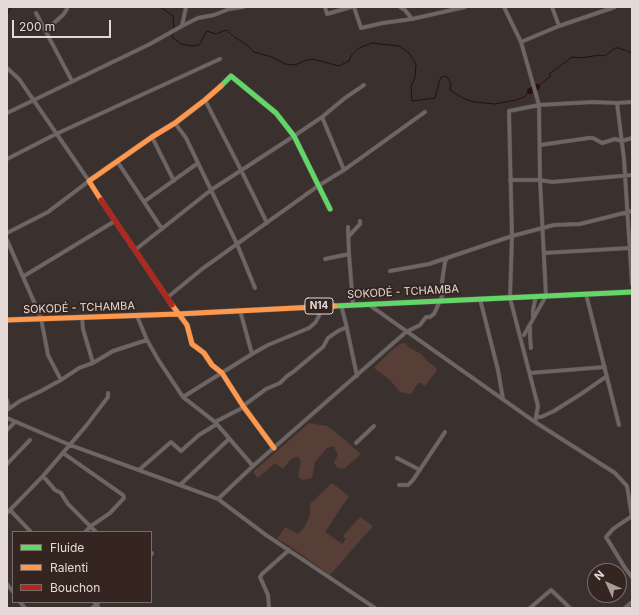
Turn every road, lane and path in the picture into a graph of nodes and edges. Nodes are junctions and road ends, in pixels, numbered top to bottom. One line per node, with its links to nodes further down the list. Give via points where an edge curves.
1 (186, 7): 16 (street)
2 (244, 7): 16 (street, via 198,18)
3 (324, 7): 4 (street, via 327,14)
4 (352, 7): 14 (street, via 361,28)
5 (400, 7): 14 (street)
6 (465, 7): 10 (street)
7 (504, 7): 18 (street)
8 (552, 7): 15 (street)
9 (615, 7): 12 (street)
10 (454, 8): 14 (street)
11 (67, 9): 17 (street)
12 (604, 9): 15 (street)
13 (36, 13): 17 (street)
14 (412, 19)
15 (559, 26): 18 (street)
16 (180, 27): 21 (street)
17 (46, 30): 21 (street)
18 (521, 42): 27 (street)
19 (220, 59): 32 (street)
20 (7, 68): 23 (street, via 20,79)
21 (72, 81): 23 (street)
22 (364, 85): 30 (street)
23 (33, 99): 29 (street); 32 (street)
24 (204, 100): 31 (street); 33 (street, via 231,76 276,113); 41 (street)
25 (632, 102): 26 (street)
26 (617, 103): 27 (street); 36 (street)
27 (539, 105): 37 (street); 46 (street, via 509,111)
28 (425, 112): 42 (street)
29 (7, 113)
30 (322, 117): 33 (street); 42 (street)
31 (175, 123): 34 (street); 40 (street, via 186,138)
32 (56, 134): 38 (street); 45 (street)
33 (294, 136): 41 (street); 49 (street)
34 (152, 137): 39 (street); 48 (street)
35 (632, 138): 36 (street)
36 (622, 141): 37 (street, via 615,139 602,143 589,138); 44 (street)
37 (540, 145): 47 (street)
38 (7, 159)
39 (117, 161): 45 (street); 51 (street)
40 (198, 163): 48 (street); 50 (street)
41 (241, 170): 50 (street); 56 (street)
42 (344, 170): 49 (street)
43 (632, 175): 44 (street)
44 (625, 176): 47 (street, via 552,182); 53 (street)
45 (89, 180): 54 (street); 60 (street, via 48,212)
46 (510, 180): 47 (street); 62 (street)
47 (540, 180): 58 (street)
48 (174, 181): 51 (street)
49 (318, 186): 52 (street); 56 (street)
50 (211, 190): 59 (street); 64 (street)
51 (145, 201): 59 (street)
52 (330, 209)
53 (630, 212): 58 (street, via 580,224); 65 (street)
54 (115, 221): 66 (street); 72 (street)
55 (360, 221): 61 (street)
56 (266, 223): 64 (street)
57 (348, 227): 61 (street)
58 (543, 228): 62 (street); 68 (street)
59 (162, 229): 66 (street)
60 (7, 233)
61 (349, 236): 67 (street)
62 (512, 236): 69 (street); 80 (street)
63 (7, 240): 72 (street)
64 (238, 244): 74 (street); 79 (street)
65 (631, 248): 68 (street); 73 (street)
66 (135, 250): 79 (street)
67 (349, 254): 70 (street); 83 (street)
68 (544, 254): 78 (street)
69 (447, 258): 71 (street); 82 (street)
70 (325, 259)
71 (390, 271)
72 (24, 276): 91 (street)
73 (632, 284)
74 (255, 288)
75 (632, 292): 76 (street, SOKODÉ - TCHAMBA / N14)
76 (586, 294): 78 (street, SOKODÉ - TCHAMBA / N14); 103 (street)
77 (536, 296): 78 (street, SOKODÉ - TCHAMBA / N14); 80 (street, SOKODÉ - TCHAMBA / N14); 93 (street)
78 (546, 296): 93 (street)
79 (168, 297): 87 (street)
80 (510, 298): 81 (street, SOKODÉ - TCHAMBA / N14); 96 (street)
81 (480, 299): 82 (street, SOKODÉ - TCHAMBA / N14); 111 (street)
82 (441, 301): 84 (street, SOKODÉ - TCHAMBA / N14); 95 (street, via 434,314)
83 (353, 304): 84 (street, SOKODÉ - TCHAMBA / N14); 85 (street, SOKODÉ - TCHAMBA / N14)
84 (367, 304): 95 (street)
85 (340, 305): 86 (street, SOKODÉ - TCHAMBA / N14); 94 (street)
86 (318, 306): 87 (street, SOKODÉ - TCHAMBA / N14); 101 (street, via 319,316 309,328)
87 (178, 314): 89 (street, SOKODÉ - TCHAMBA / N14); 104 (street, via 187,325 192,344)
88 (241, 314): 101 (street)
89 (137, 316): 90 (street, SOKODÉ - TCHAMBA / N14); 99 (street)
90 (82, 317): 91 (street, SOKODÉ - TCHAMBA / N14); 102 (street)
91 (41, 318): 92 (street, SOKODÉ - TCHAMBA / N14); 108 (street, via 48,355)
92 (7, 320)
93 (530, 326): 97 (street); 98 (street)
94 (347, 327): 106 (street); 113 (street, via 328,338 323,347 280,383 266,389)
95 (406, 332): 106 (street); 111 (street)
96 (520, 334): 97 (street); 105 (street)
97 (524, 335): 98 (street)
98 (530, 337): 100 (street)
99 (147, 340): 102 (street, via 113,351); 110 (street)
100 (532, 348)
101 (252, 354): 104 (street)
102 (93, 364): 108 (street, via 79,368)
103 (605, 368): 105 (street); 107 (street)
104 (222, 373): 110 (street); 113 (street)
105 (530, 373): 115 (street, via 538,406)
106 (357, 376): 128 (street)
107 (607, 376): 115 (street, via 554,410); 120 (street)
108 (61, 380): 114 (street)
109 (108, 393): 127 (street)
110 (183, 397): 119 (street)
111 (503, 399): 118 (street)
112 (7, 400): 114 (street)
113 (244, 406): 119 (street); 128 (street)
114 (8, 409)
115 (536, 417): 118 (street)
116 (7, 418): 117 (street)
117 (15, 422): 122 (street); 127 (street)
118 (535, 422): 140 (street, via 615,473 627,486)
119 (216, 423): 124 (street); 133 (street, via 181,451 171,442)
120 (620, 425)
121 (374, 426): 126 (street)
122 (7, 430)
123 (445, 432): 134 (street)
124 (229, 439): 132 (street); 136 (street)
125 (30, 440): 131 (street)
126 (356, 443)
127 (70, 445): 129 (street); 133 (street)
128 (274, 448): 132 (street)
129 (63, 453): 135 (street); 141 (street, via 123,495 124,498 110,513)
130 (397, 458): 134 (street)
131 (7, 464)
132 (253, 466): 138 (street)
133 (139, 470): 136 (street)
134 (420, 470): 137 (street, via 408,485)
135 (42, 476): 139 (street); 141 (street)
136 (180, 485): 138 (street)
137 (399, 485)
138 (218, 499): 145 (street)
139 (8, 511): 142 (street)
140 (632, 517): 146 (street, via 613,529 606,537)
141 (91, 526): 143 (street); 144 (street)
142 (30, 531)
143 (86, 531)
144 (95, 531)
145 (289, 550): 151 (street, via 260,577 268,595); 152 (street)
146 (632, 577)
147 (632, 602): 155 (street)
148 (96, 603): 149 (street); 150 (street)
149 (92, 608)
150 (99, 608)
151 (268, 608)
152 (376, 608)
153 (530, 608): 154 (street, via 551,590)
154 (570, 608)
155 (625, 608)

